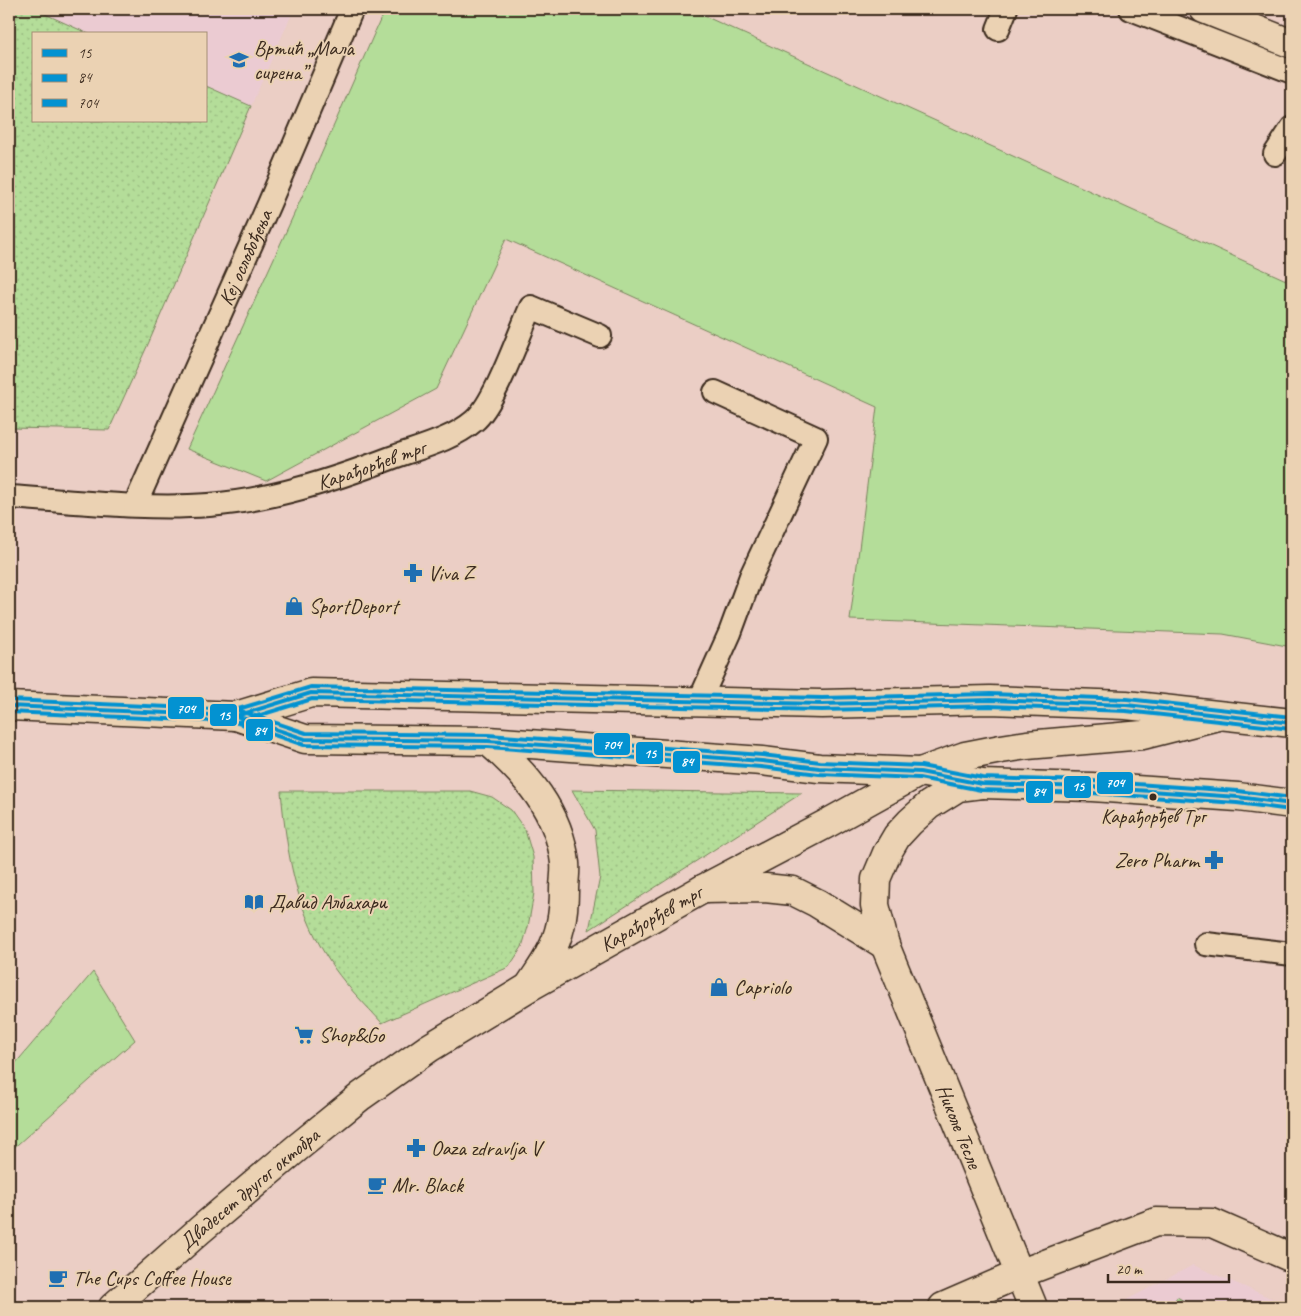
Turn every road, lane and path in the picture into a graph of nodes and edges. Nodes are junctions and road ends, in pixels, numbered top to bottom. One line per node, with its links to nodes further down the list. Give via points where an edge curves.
1 (352, 9): 11 (lane, Кеј ослобођења)
2 (1132, 9): 5 (lane)
3 (1204, 9): 4 (main road)
4 (1292, 44)
5 (1292, 72)
6 (1292, 128): 7 (lane)
7 (1275, 154)
8 (600, 336): 11 (lane, Карађорђев трг, via 531,307 490,401 475,421 460,430 362,469 297,489 209,505)
9 (715, 392): 12 (lane, via 816,438 751,576)
10 (9, 498): 11 (lane, Карађорђев трг)
11 (135, 505)
12 (699, 702): 14 (main road, via 312,693); 15 (main road, via 822,704 990,700 1126,705)
13 (9, 706): 14 (main road)
14 (236, 716): 17 (main road, via 305,739)
15 (1218, 716): 16 (main road); 18 (main road, via 1144,735 1001,749 965,756)
16 (1292, 723)
17 (488, 741): 18 (main road, via 819,768); 25 (main road, via 512,762 546,804 561,840 565,865 560,926 551,952)
18 (920, 772): 19 (main road); 21 (main road, Карађорђев трг)
19 (982, 784): 20 (main road, via 1102,787); 23 (main road, Николе Тесле, via 958,787 929,805 897,836 876,879 875,905)
20 (1292, 804)
21 (703, 889): 23 (main road, via 766,888 793,892); 25 (main road, Карађорђев трг)
22 (1206, 944): 24 (lane)
23 (885, 945): 28 (main road, Николе Тесле)
24 (1292, 954)
25 (529, 987): 26 (main road, Карађорђев трг)
26 (388, 1077): 29 (main road, Двадесет другог октобра, via 262,1177)
27 (1292, 1258): 28 (main road, via 1212,1224 1156,1222)
28 (1020, 1274): 30 (main road); 31 (main road, Николе Тесле)
29 (113, 1307)
30 (943, 1307)
31 (1033, 1307)

